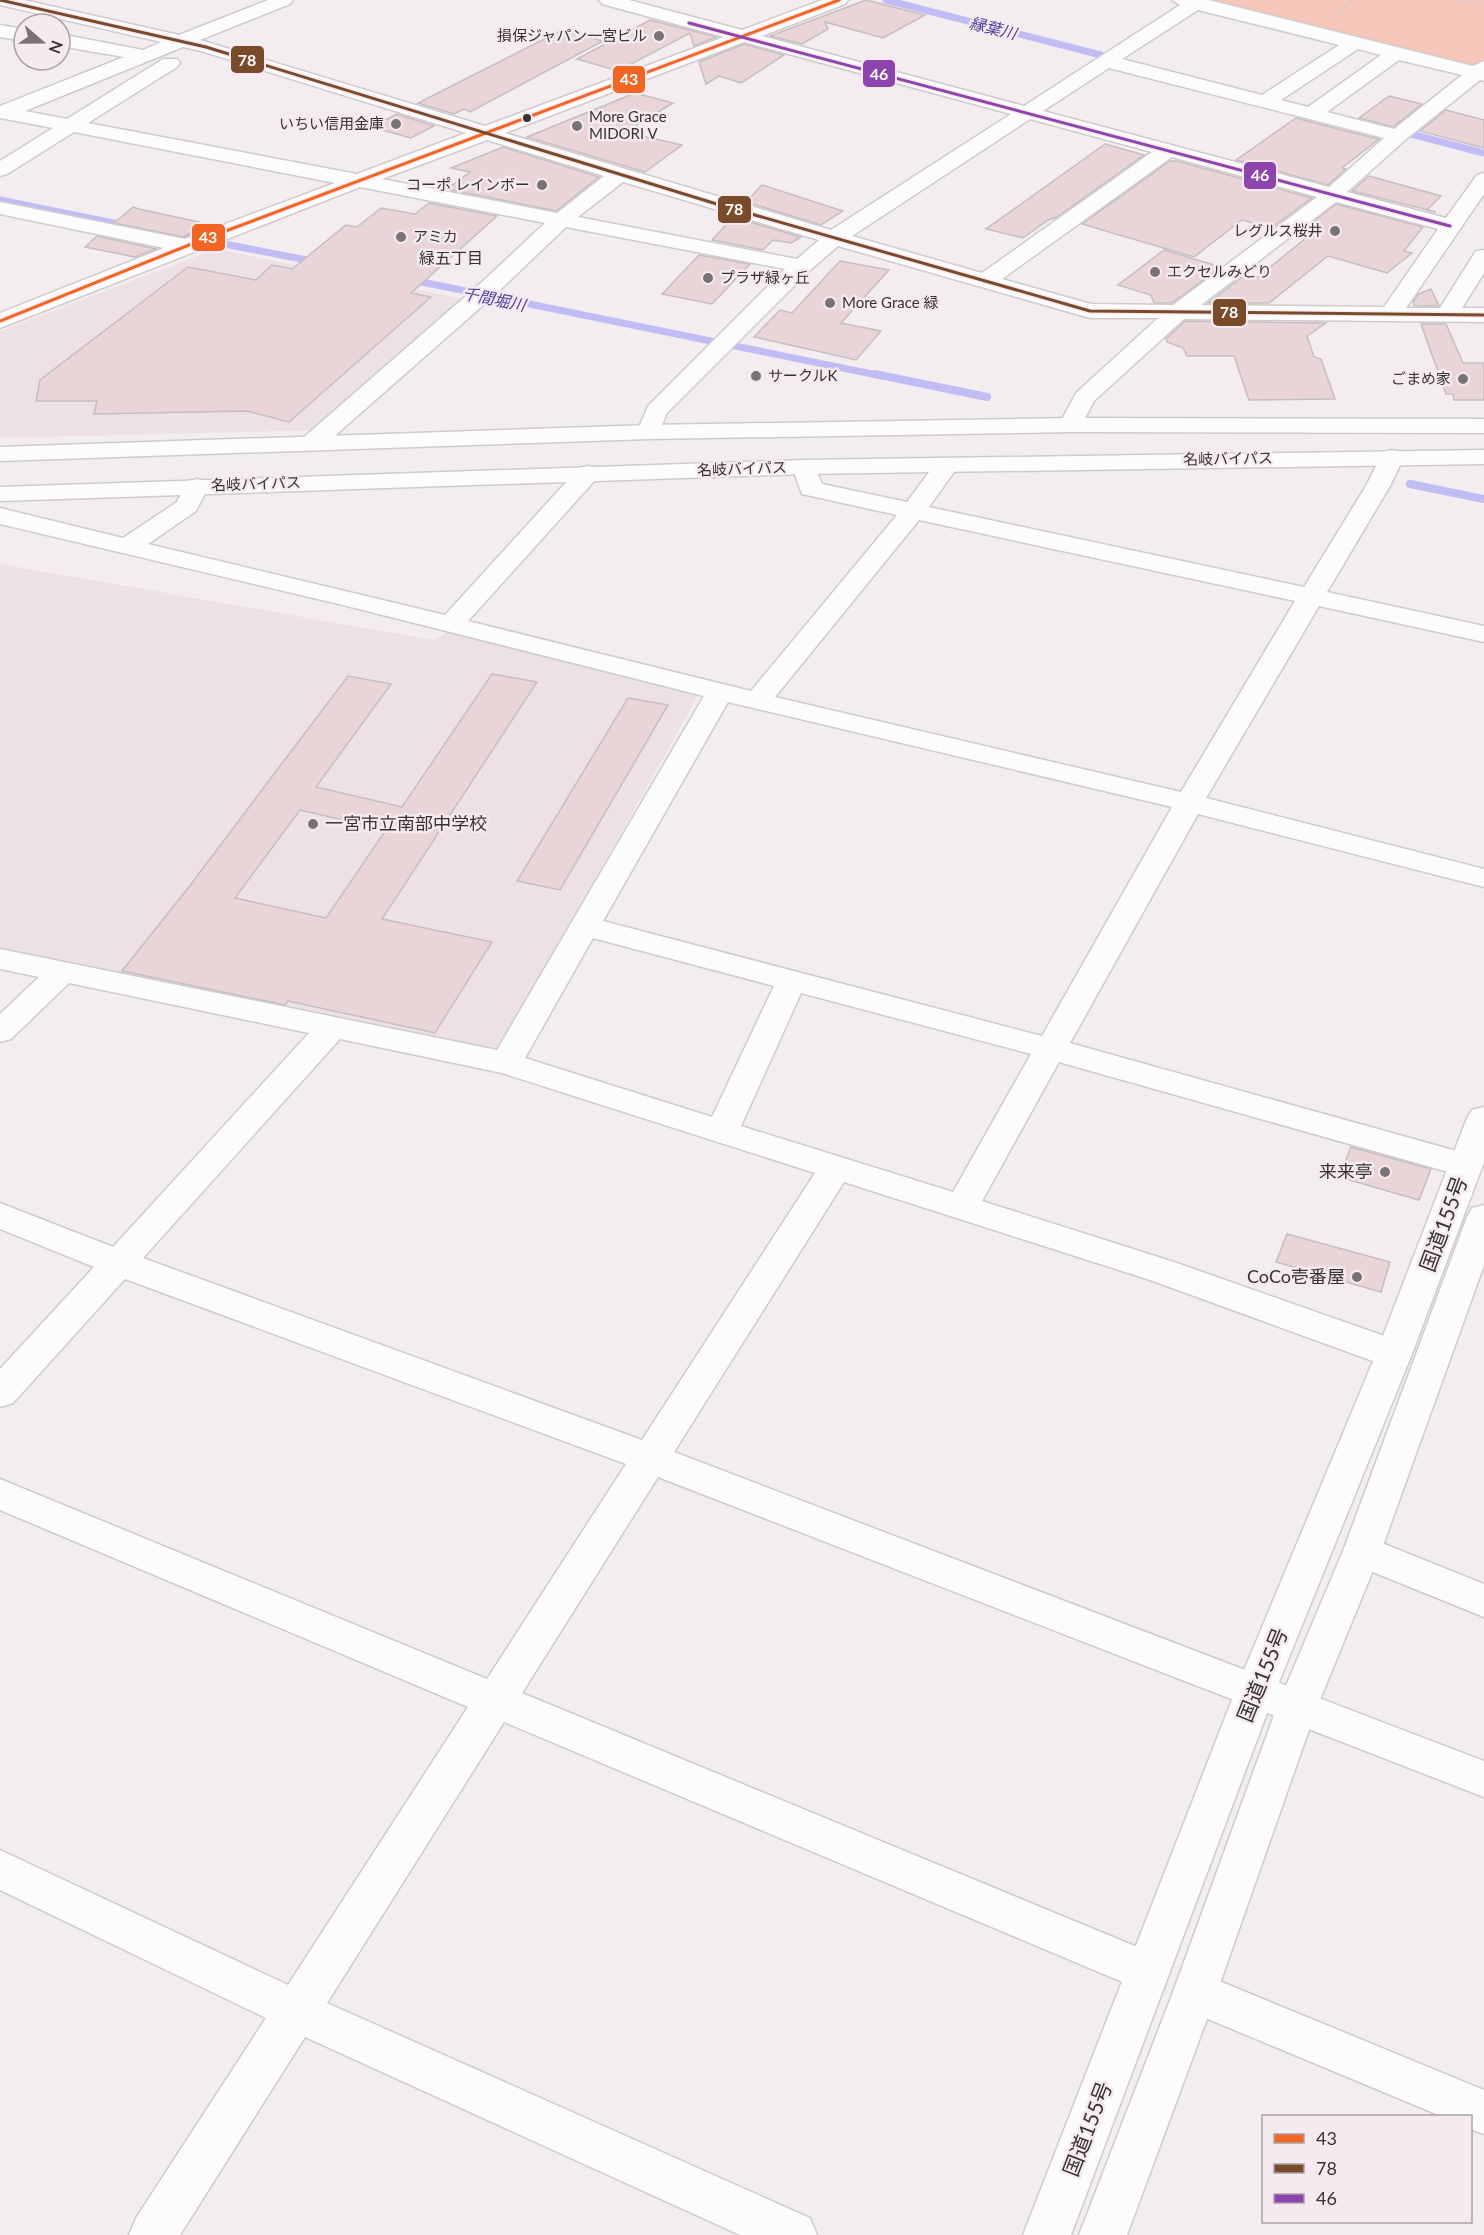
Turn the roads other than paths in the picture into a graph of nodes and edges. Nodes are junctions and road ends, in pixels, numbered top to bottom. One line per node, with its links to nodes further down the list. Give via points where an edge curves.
1 (0, 0): 8 (main road)
2 (281, 0): 8 (main road)
3 (608, 0): 6 (main road)
4 (839, 0): 6 (main road)
5 (1192, 1): 9 (main road); 12 (main road)
6 (741, 37): 16 (main road); 19 (main road)
7 (72, 42): 11 (main road)
8 (190, 43): 11 (main road); 18 (main road); 19 (main road)
9 (1354, 43): 10 (main road); 14 (main road)
10 (1396, 53): 13 (main road); 17 (main road)
11 (147, 56): 15 (main road)
12 (1106, 61): 14 (main road); 16 (main road)
13 (1482, 71): 20 (main road)
14 (1266, 102): 17 (main road)
15 (1, 113): 18 (main road)
16 (1027, 113): 21 (main road); 30 (main road)
17 (1311, 114): 20 (main road)
18 (73, 126): 22 (main road); 25 (main road)
19 (486, 135): 23 (main road); 25 (main road)
20 (1398, 136): 26 (main road)
21 (1166, 152): 26 (main road); 34 (main road)
22 (0, 170)
23 (620, 174): 28 (main road); 30 (main road)
24 (1484, 179): 29 (main road)
25 (360, 182): 28 (main road); 31 (main road)
26 (1333, 194): 29 (main road); 35 (main road)
27 (0, 208): 31 (main road)
28 (561, 220): 33 (main road); 43 (main road)
29 (1450, 226): 36 (main road)
30 (834, 238): 33 (main road); 34 (main road)
31 (199, 242): 39 (main road)
32 (1484, 256): 37 (main road)
33 (801, 266): 42 (main road, via 656,411)
34 (986, 280): 35 (main road, via 1090,311)
35 (1178, 312): 36 (main road); 40 (main road, via 1084,398)
36 (1391, 313): 37 (main road)
37 (1447, 314): 38 (main road)
38 (1484, 315)
39 (0, 321)
40 (1071, 424): 41 (main road, 名岐バイパス); 42 (main road, 名岐バイパス)
41 (1484, 426)
42 (649, 432): 43 (main road, 名岐バイパス)
43 (312, 443): 44 (main road, 名岐バイパス)
44 (0, 454)
45 (1392, 457): 46 (main road, 名岐バイパス); 47 (main road, 名岐バイパス); 57 (main road)
46 (1484, 457)
47 (1262, 458): 48 (main road, 名岐バイパス); 51 (main road, via 1167,447 1030,446 370,462)
48 (947, 465): 49 (main road, 名岐バイパス); 54 (main road)
49 (804, 467): 50 (main road, 名岐バイパス); 54 (main road, via 811,489)
50 (588, 473): 52 (main road, 名岐バイパス); 58 (main road)
51 (0, 482)
52 (197, 486): 53 (main road, 名岐バイパス); 56 (main road, via 187,506)
53 (0, 494)
54 (913, 511): 57 (main road); 61 (main road)
55 (6, 525): 56 (main road)
56 (128, 546): 58 (main road)
57 (1311, 597): 59 (main road); 62 (main road)
58 (451, 624): 60 (main road)
59 (1484, 634)
60 (720, 692): 61 (main road); 64 (main road)
61 (757, 701): 62 (main road)
62 (1190, 802): 63 (main road); 70 (main road)
63 (1484, 878)
64 (585, 926): 67 (main road); 71 (main road)
65 (0, 959): 66 (main road)
66 (63, 971): 68 (main road); 69 (main road)
67 (792, 980): 70 (main road); 73 (main road)
68 (332, 1028): 71 (main road); 79 (main road)
69 (0, 1032)
70 (1051, 1049): 74 (main road); 76 (main road)
71 (506, 1063): 73 (main road)
72 (1484, 1118): 74 (main road, 国道155号)
73 (721, 1132): 75 (main road)
74 (1466, 1166): 80 (main road, 国道155号)
75 (836, 1168): 76 (main road); 82 (main road)
76 (961, 1208): 80 (main road, via 1162,1272)
77 (0, 1215): 79 (main road)
78 (1481, 1234): 84 (main road, 国道155号)
79 (116, 1262): 81 (main road); 82 (main road)
80 (1394, 1354): 86 (main road, 国道155号)
81 (0, 1393)
82 (650, 1458): 86 (main road); 87 (main road)
83 (0, 1494): 87 (main road)
84 (1362, 1551): 85 (main road); 88 (main road, 国道155号)
85 (1484, 1601)
86 (1255, 1692): 88 (main road); 91 (main road, 国道155号)
87 (495, 1698): 91 (main road); 93 (main road)
88 (1297, 1707): 89 (main road); 92 (main road, 国道155号)
89 (1484, 1779)
90 (0, 1869): 93 (main road)
91 (1148, 1972): 97 (main road, 国道155号)
92 (1195, 1992): 94 (main road); 98 (main road, 国道155号)
93 (295, 2010): 95 (main road); 96 (main road)
94 (1484, 2112)
95 (153, 2235)
96 (793, 2235)
97 (1047, 2235)
98 (1103, 2235)

